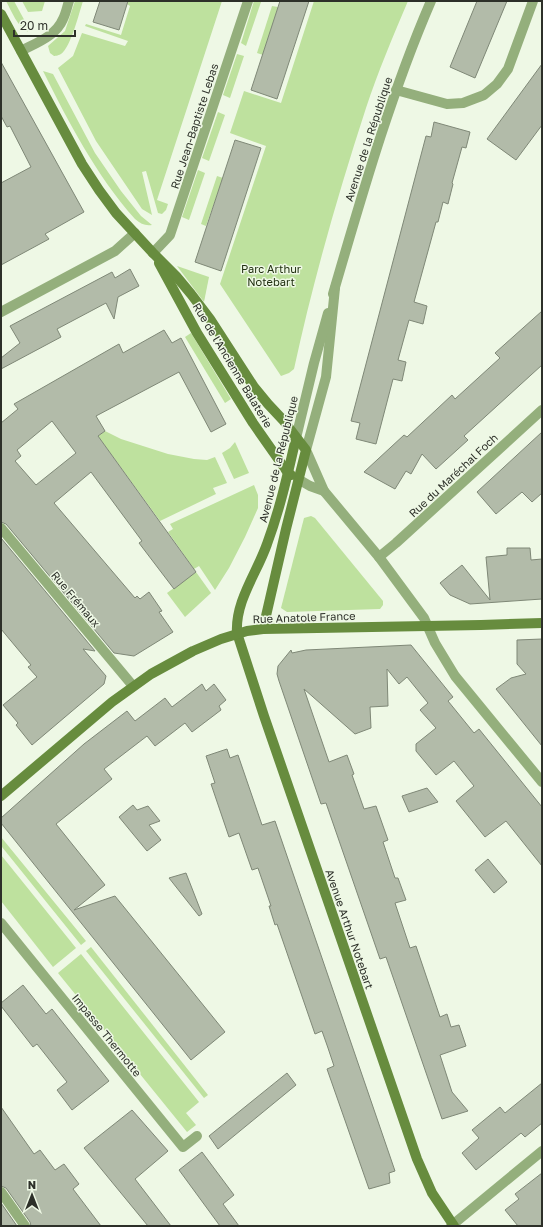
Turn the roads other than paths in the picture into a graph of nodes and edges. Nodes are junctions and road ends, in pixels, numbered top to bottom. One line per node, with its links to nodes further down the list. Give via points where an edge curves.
1 (69, 1): 6 (street, via 59,26 48,36)
2 (248, 1): 9 (street, Rue Jean-Baptiste Lebas, via 170,235)
3 (430, 1): 7 (street, Avenue de la République)
4 (533, 1): 7 (street, via 508,69 497,84 484,95 463,103 447,104)
5 (1, 14): 6 (street, Rue de l'Ancienne Balaterie)
6 (21, 51): 8 (street, Rue de l'Ancienne Balaterie, via 82,164 107,202)
7 (396, 90): 10 (street, Avenue de la République)
8 (135, 233): 9 (street, Rue de l'Ancienne Balaterie); 11 (street, via 115,251)
9 (153, 253): 13 (street, Rue de l'Ancienne Balaterie, via 191,294 254,387); 15 (street, Rue de l'Ancienne Balaterie, via 197,333 253,423)
10 (335, 288): 13 (street, Avenue de la République); 14 (street, Avenue de la République, via 326,377)
11 (1, 312)
12 (542, 410): 19 (street, Rue du Maréchal Foch)
13 (296, 438): 14 (street, Rue de l'Ancienne Balaterie); 15 (street, Avenue de la République)
14 (306, 450): 16 (street, Avenue de la République); 17 (street, Rue de l'Ancienne Balaterie)
15 (288, 473): 16 (street, Rue de l'Ancienne Balaterie); 23 (street, Avenue de la République, via 267,546 240,607)
16 (298, 479): 17 (street, Rue de l'Ancienne Balaterie); 22 (street, Avenue de la République)
17 (324, 491): 19 (street, Rue de l'Ancienne Balaterie)
18 (1, 528): 24 (street, Rue Frémaux)
19 (379, 557): 21 (street, Rue de l'Ancienne Balaterie)
20 (542, 623): 21 (street, Rue Anatole France)
21 (428, 626): 22 (street, Rue Anatole France); 25 (street, Rue de l'Ancienne Balaterie, via 435,643 456,676)
22 (263, 629): 23 (street, Rue Anatole France)
23 (237, 633): 24 (street, Rue Anatole France, via 187,654); 31 (street, Avenue Arthur Notebart, via 417,1158 432,1193)
24 (132, 686): 26 (street, Rue Anatole France)
25 (542, 782)
26 (1, 796)
27 (1, 923): 28 (street, Impasse Thermotte, via 183,1147)
28 (197, 1136)
29 (542, 1151): 31 (street)
30 (1, 1192): 32 (street)
31 (453, 1225)
32 (25, 1226)

